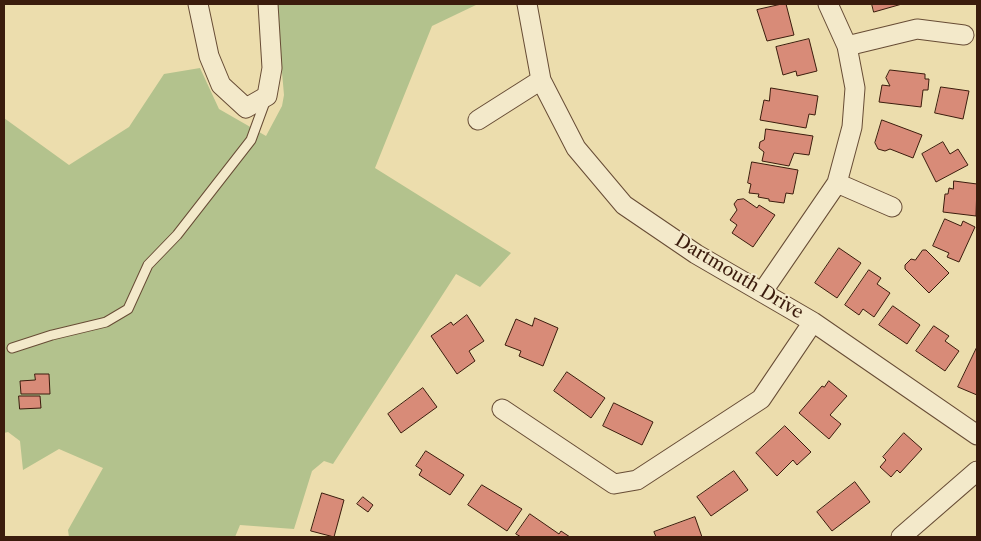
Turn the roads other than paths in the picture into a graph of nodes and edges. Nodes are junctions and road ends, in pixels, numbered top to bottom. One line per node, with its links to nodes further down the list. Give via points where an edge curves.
1 (198, 4): 8 (street, via 209,56 221,84 246,108)
2 (268, 4): 8 (street, via 272,68)
3 (527, 4): 7 (street, Dartmouth Drive)
4 (828, 4): 6 (street)
5 (964, 36): 6 (street, via 917,30)
6 (847, 46): 10 (street, via 855,88 853,117)
7 (541, 80): 9 (street); 12 (street, Dartmouth Drive, via 576,148 624,205 696,254)
8 (267, 96): 14 (lane, via 252,140 177,235 148,265 128,309 106,322)
9 (478, 120)
10 (837, 183): 11 (street); 12 (street)
11 (892, 207)
12 (763, 291): 13 (street, Dartmouth Drive)
13 (813, 322): 15 (street, via 761,399 638,480 614,484); 16 (street, Dartmouth Drive)
14 (12, 348)
15 (502, 409)
16 (977, 435)
17 (977, 471): 18 (street)
18 (901, 537)

